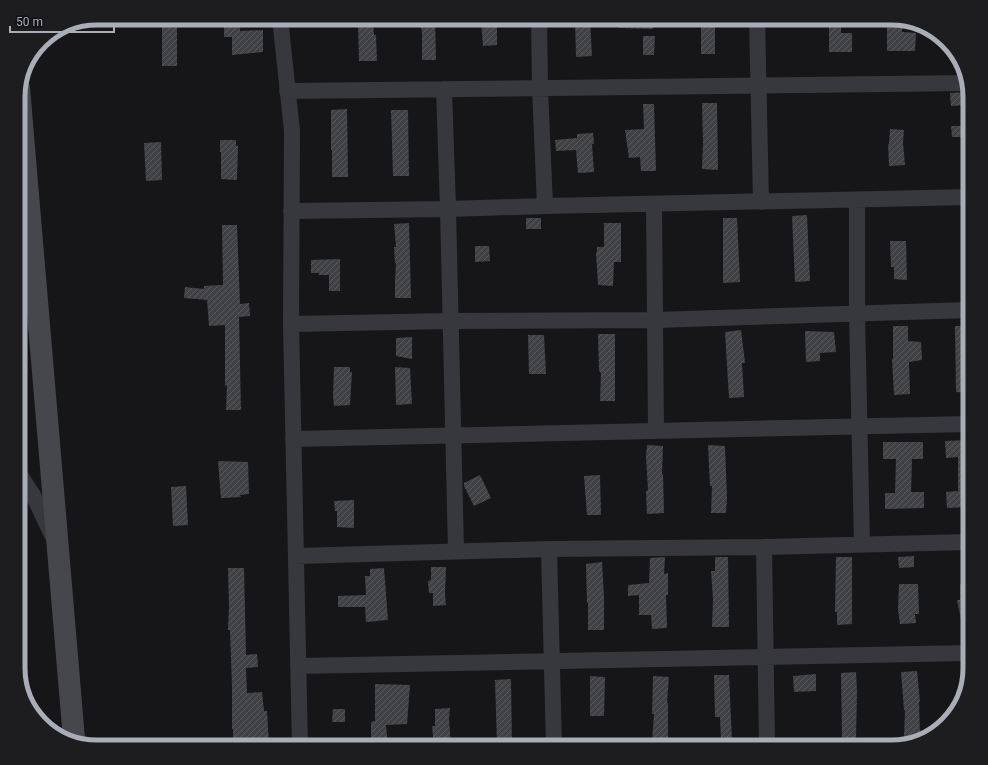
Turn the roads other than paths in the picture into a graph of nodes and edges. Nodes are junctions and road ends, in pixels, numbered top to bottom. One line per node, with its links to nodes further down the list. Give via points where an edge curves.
1 (281, 25): 8 (street)
2 (539, 25): 6 (street)
3 (757, 25): 5 (street)
4 (962, 83): 5 (street)
5 (758, 85): 6 (street); 12 (street)
6 (540, 88): 7 (street); 14 (street)
7 (444, 89): 8 (street); 15 (street)
8 (288, 91): 16 (street, via 292,131)
9 (25, 159): 30 (main road)
10 (963, 197): 11 (street)
11 (857, 200): 12 (street); 18 (street)
12 (762, 202): 13 (street)
13 (654, 204): 14 (street); 19 (street)
14 (545, 206): 15 (street)
15 (448, 209): 16 (street); 20 (street)
16 (291, 211): 21 (street)
17 (963, 310): 18 (street)
18 (857, 314): 19 (street); 23 (street)
19 (655, 320): 20 (street); 24 (street)
20 (451, 321): 21 (street); 25 (street)
21 (291, 324): 26 (street)
22 (963, 424): 23 (street)
23 (859, 427): 24 (street); 29 (street)
24 (656, 431): 25 (street)
25 (453, 436): 26 (street); 33 (street)
26 (293, 439): 34 (street)
27 (25, 483): 30 (street)
28 (963, 542): 29 (street)
29 (862, 544): 31 (street)
30 (58, 547): 39 (main road)
31 (764, 547): 32 (street); 36 (street)
32 (549, 549): 33 (street); 37 (street)
33 (456, 551): 34 (street)
34 (296, 556): 38 (street)
35 (963, 653): 36 (street)
36 (765, 657): 37 (street); 42 (street)
37 (552, 661): 38 (street); 41 (street)
38 (298, 666): 40 (street)
39 (74, 736)
40 (300, 740)
41 (554, 740)
42 (767, 740)

